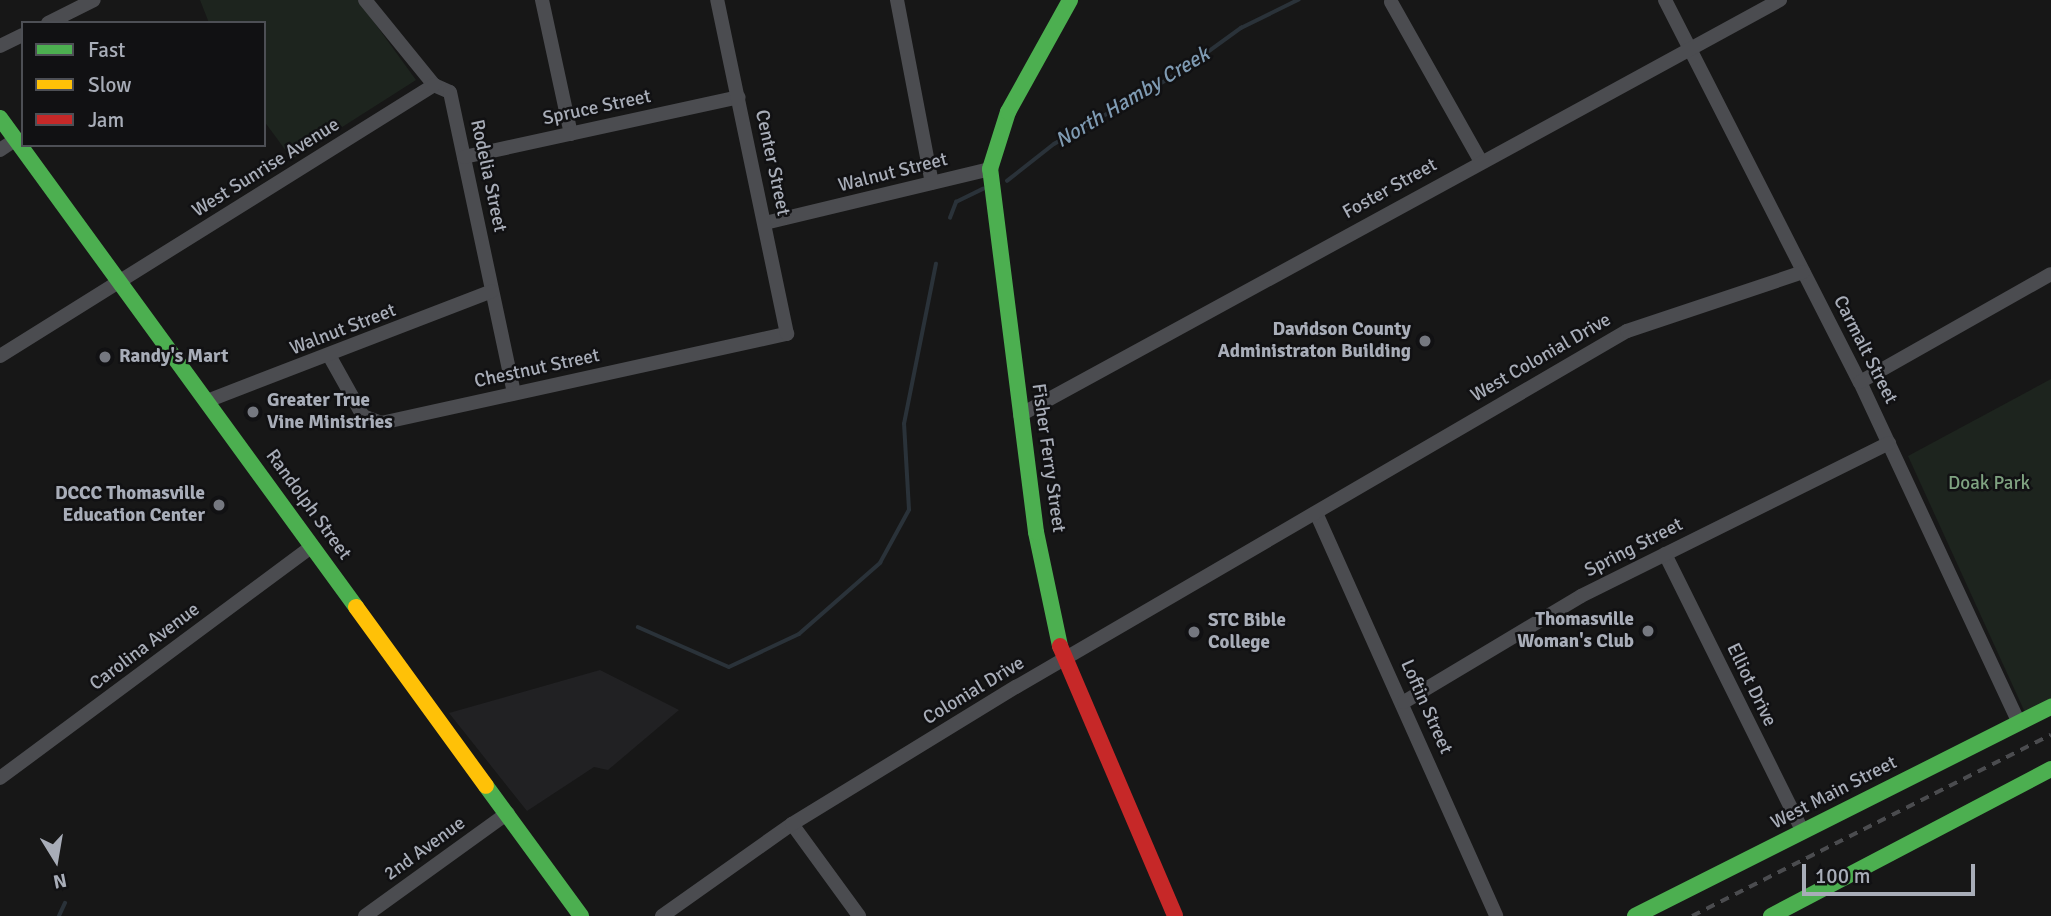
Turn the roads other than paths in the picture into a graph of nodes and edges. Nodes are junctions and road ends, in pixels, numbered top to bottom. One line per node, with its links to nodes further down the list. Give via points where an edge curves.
1 (94, 0): 10 (street)
2 (365, 0): 14 (street, Rodelia Street)
3 (542, 0): 17 (street)
4 (717, 0): 15 (street, Center Street)
5 (897, 0): 23 (street)
6 (1070, 0): 22 (street, Fisher Ferry Street, via 1008,112)
7 (1665, 0): 13 (street, Carmalt Street)
8 (1780, 0): 13 (street, Foster Street)
9 (1391, 2): 21 (street)
10 (52, 21)
11 (21, 36): 12 (street)
12 (0, 46)
13 (1689, 48): 21 (street, Foster Street); 25 (street, Carmalt Street)
14 (434, 85): 20 (street, Rodelia Street, via 450,92); 27 (street, West Sunrise Avenue)
15 (739, 97): 17 (street, Spruce Street); 24 (street, Center Street)
16 (0, 118): 18 (street, Randolph Street)
17 (571, 134): 20 (street, Spruce Street)
18 (15, 140): 19 (street); 27 (street, Randolph Street)
19 (0, 150)
20 (464, 157): 28 (street, Rodelia Street)
21 (1480, 160): 35 (street, Foster Street)
22 (990, 169): 23 (street, Walnut Street); 35 (street, Fisher Ferry Street)
23 (932, 183): 24 (street, Walnut Street)
24 (765, 223): 29 (street, Center Street)
25 (1803, 272): 32 (street, Carmalt Street); 37 (street, West Colonial Drive, via 1627,331)
26 (2051, 274): 32 (street)
27 (116, 280): 30 (street, West Sunrise Avenue); 34 (street, Randolph Street)
28 (492, 292): 31 (street, Walnut Street); 33 (street, Rodelia Street)
29 (787, 334): 33 (street, Chestnut Street)
30 (0, 356)
31 (330, 357): 33 (street, Chestnut Street, via 371,422); 34 (street, Walnut Street)
32 (1860, 382): 36 (street, Carmalt Street)
33 (514, 393)
34 (207, 401): 38 (street, Randolph Street)
35 (1020, 415): 40 (street, Fisher Ferry Street, via 1038,544)
36 (1889, 443): 39 (street, Spring Street); 43 (street, Carmalt Street)
37 (1317, 515): 40 (street, Colonial Drive); 41 (street, Loftin Street)
38 (312, 546): 45 (street, Carolina Avenue); 46 (street, Randolph Street)
39 (1665, 554): 41 (street, Spring Street, via 1551,613); 48 (street, Elliot Drive)
40 (1063, 660): 47 (street, Colonial Drive); 53 (street, Fisher Ferry Street)
41 (1404, 702): 54 (street, Loftin Street)
42 (2051, 707): 43 (street, West Main Street)
43 (2019, 723): 48 (street, West Main Street)
44 (2051, 769): 56 (street)
45 (3, 771)
46 (508, 813): 49 (street, 2nd Avenue); 50 (street, Randolph Street)
47 (792, 824): 51 (street, Colonial Drive); 52 (street)
48 (1803, 832): 55 (street, West Main Street)
49 (365, 916)
50 (581, 916)
51 (662, 916)
52 (859, 916)
53 (1175, 916)
54 (1496, 916)
55 (1635, 916)
56 (1770, 916)

